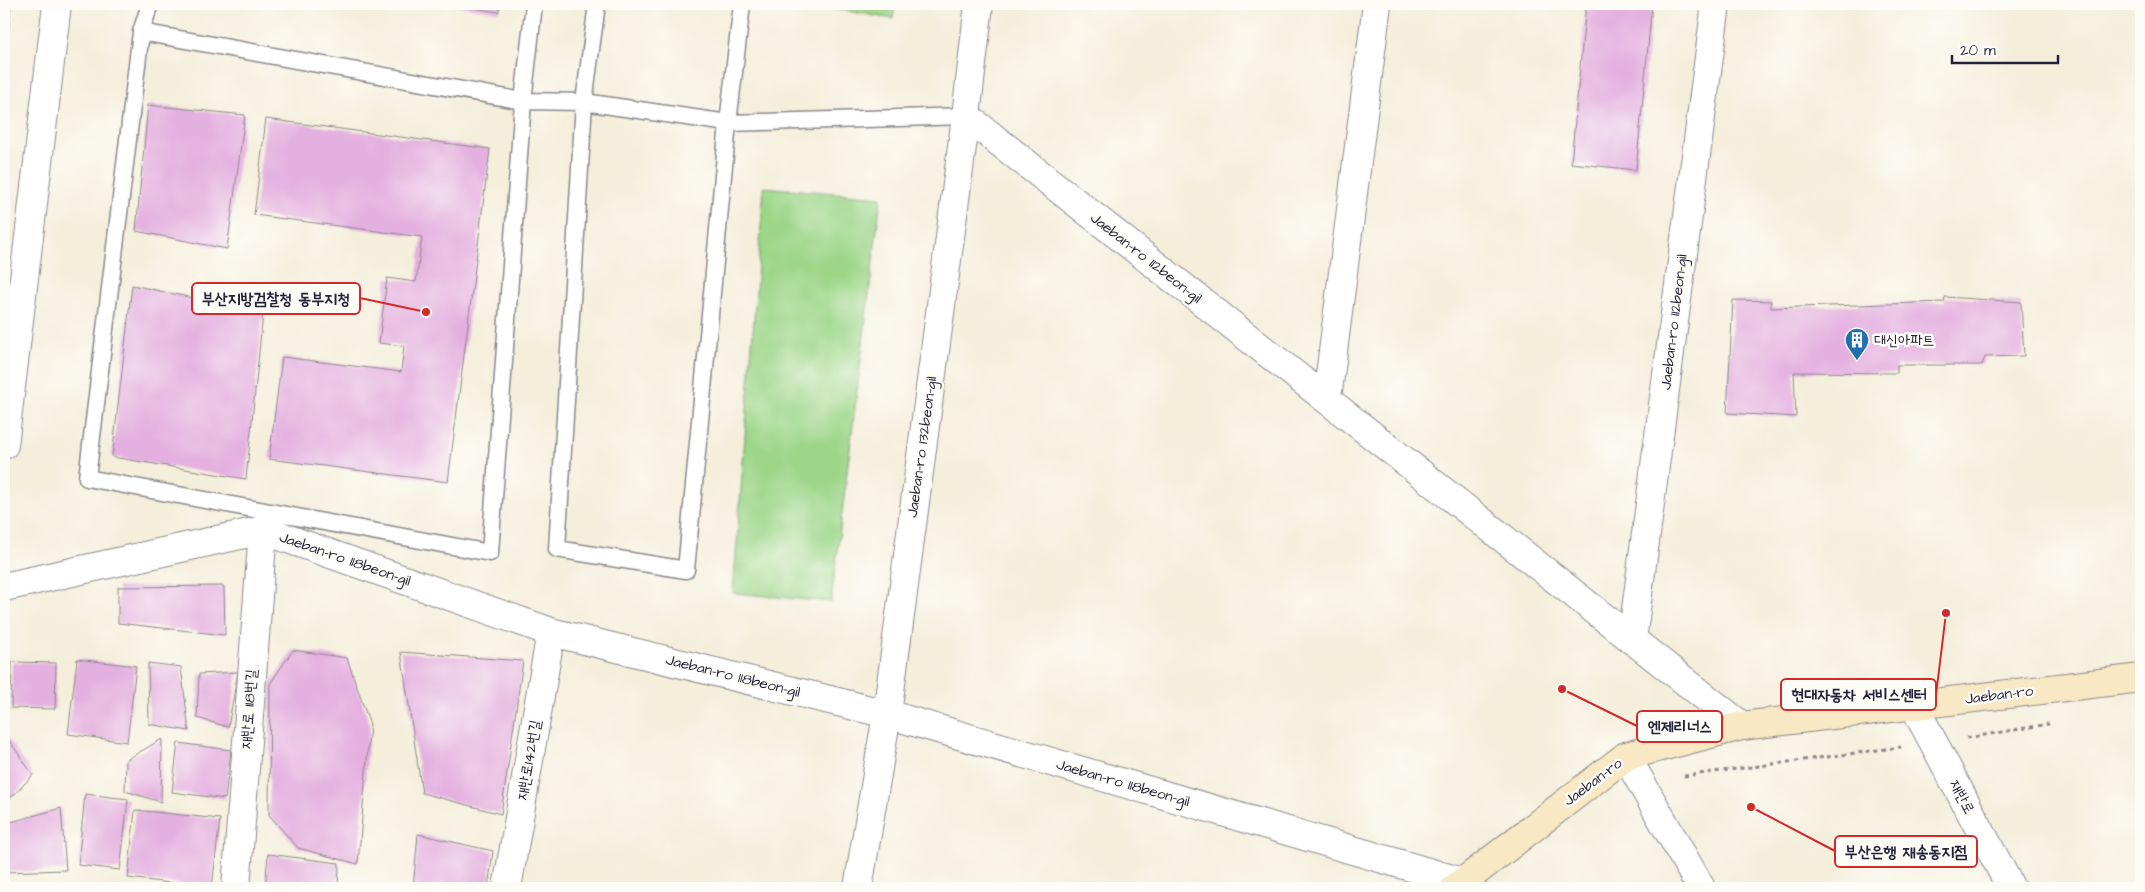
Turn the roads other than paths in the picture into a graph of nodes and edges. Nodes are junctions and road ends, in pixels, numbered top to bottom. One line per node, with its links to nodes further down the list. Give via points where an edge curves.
1 (56, 4): 15 (street)
2 (150, 4): 9 (lane)
3 (534, 4): 10 (lane)
4 (597, 4): 11 (lane)
5 (742, 4): 13 (lane)
6 (979, 4): 12 (street, Jaeban-ro 132beon-gil)
7 (1377, 4): 14 (street)
8 (1716, 4): 19 (street, Jaeban-ro 112beon-gil)
9 (141, 32): 10 (lane); 10 (lane, via 87,478 490,553)
10 (523, 101): 11 (lane)
11 (584, 102): 13 (lane); 13 (lane, via 556,549 686,570)
12 (966, 116): 13 (lane); 14 (street, Jaeban-ro 112beon-gil); 22 (street, Jaeban-ro 132beon-gil)
13 (728, 123)
14 (1327, 399): 19 (street, Jaeban-ro 112beon-gil)
15 (4, 445)
16 (263, 530): 17 (street, Jaeban-ro 118beon-gil); 18 (street, Jaeban-ro 118beon-gil); 26 (street, 재반로 118번길)
17 (4, 587)
18 (552, 632): 22 (street, Jaeban-ro 118beon-gil); 27 (street, 재반로142번길)
19 (1632, 640): 23 (street, Jaeban-ro 112beon-gil)
20 (2141, 678): 21 (main road, Jaeban-ro)
21 (1914, 706): 23 (main road, Jaeban-ro); 30 (street, 재반로)
22 (887, 714): 25 (street, Jaeban-ro 118beon-gil); 28 (street, Jaeban-ro 132beon-gil)
23 (1742, 726): 24 (main road, Jaeban-ro)
24 (1626, 756): 25 (main road, Jaeban-ro); 29 (street)
25 (1459, 885)
26 (236, 888)
27 (507, 888)
28 (858, 888)
29 (1701, 888)
30 (2011, 888)

